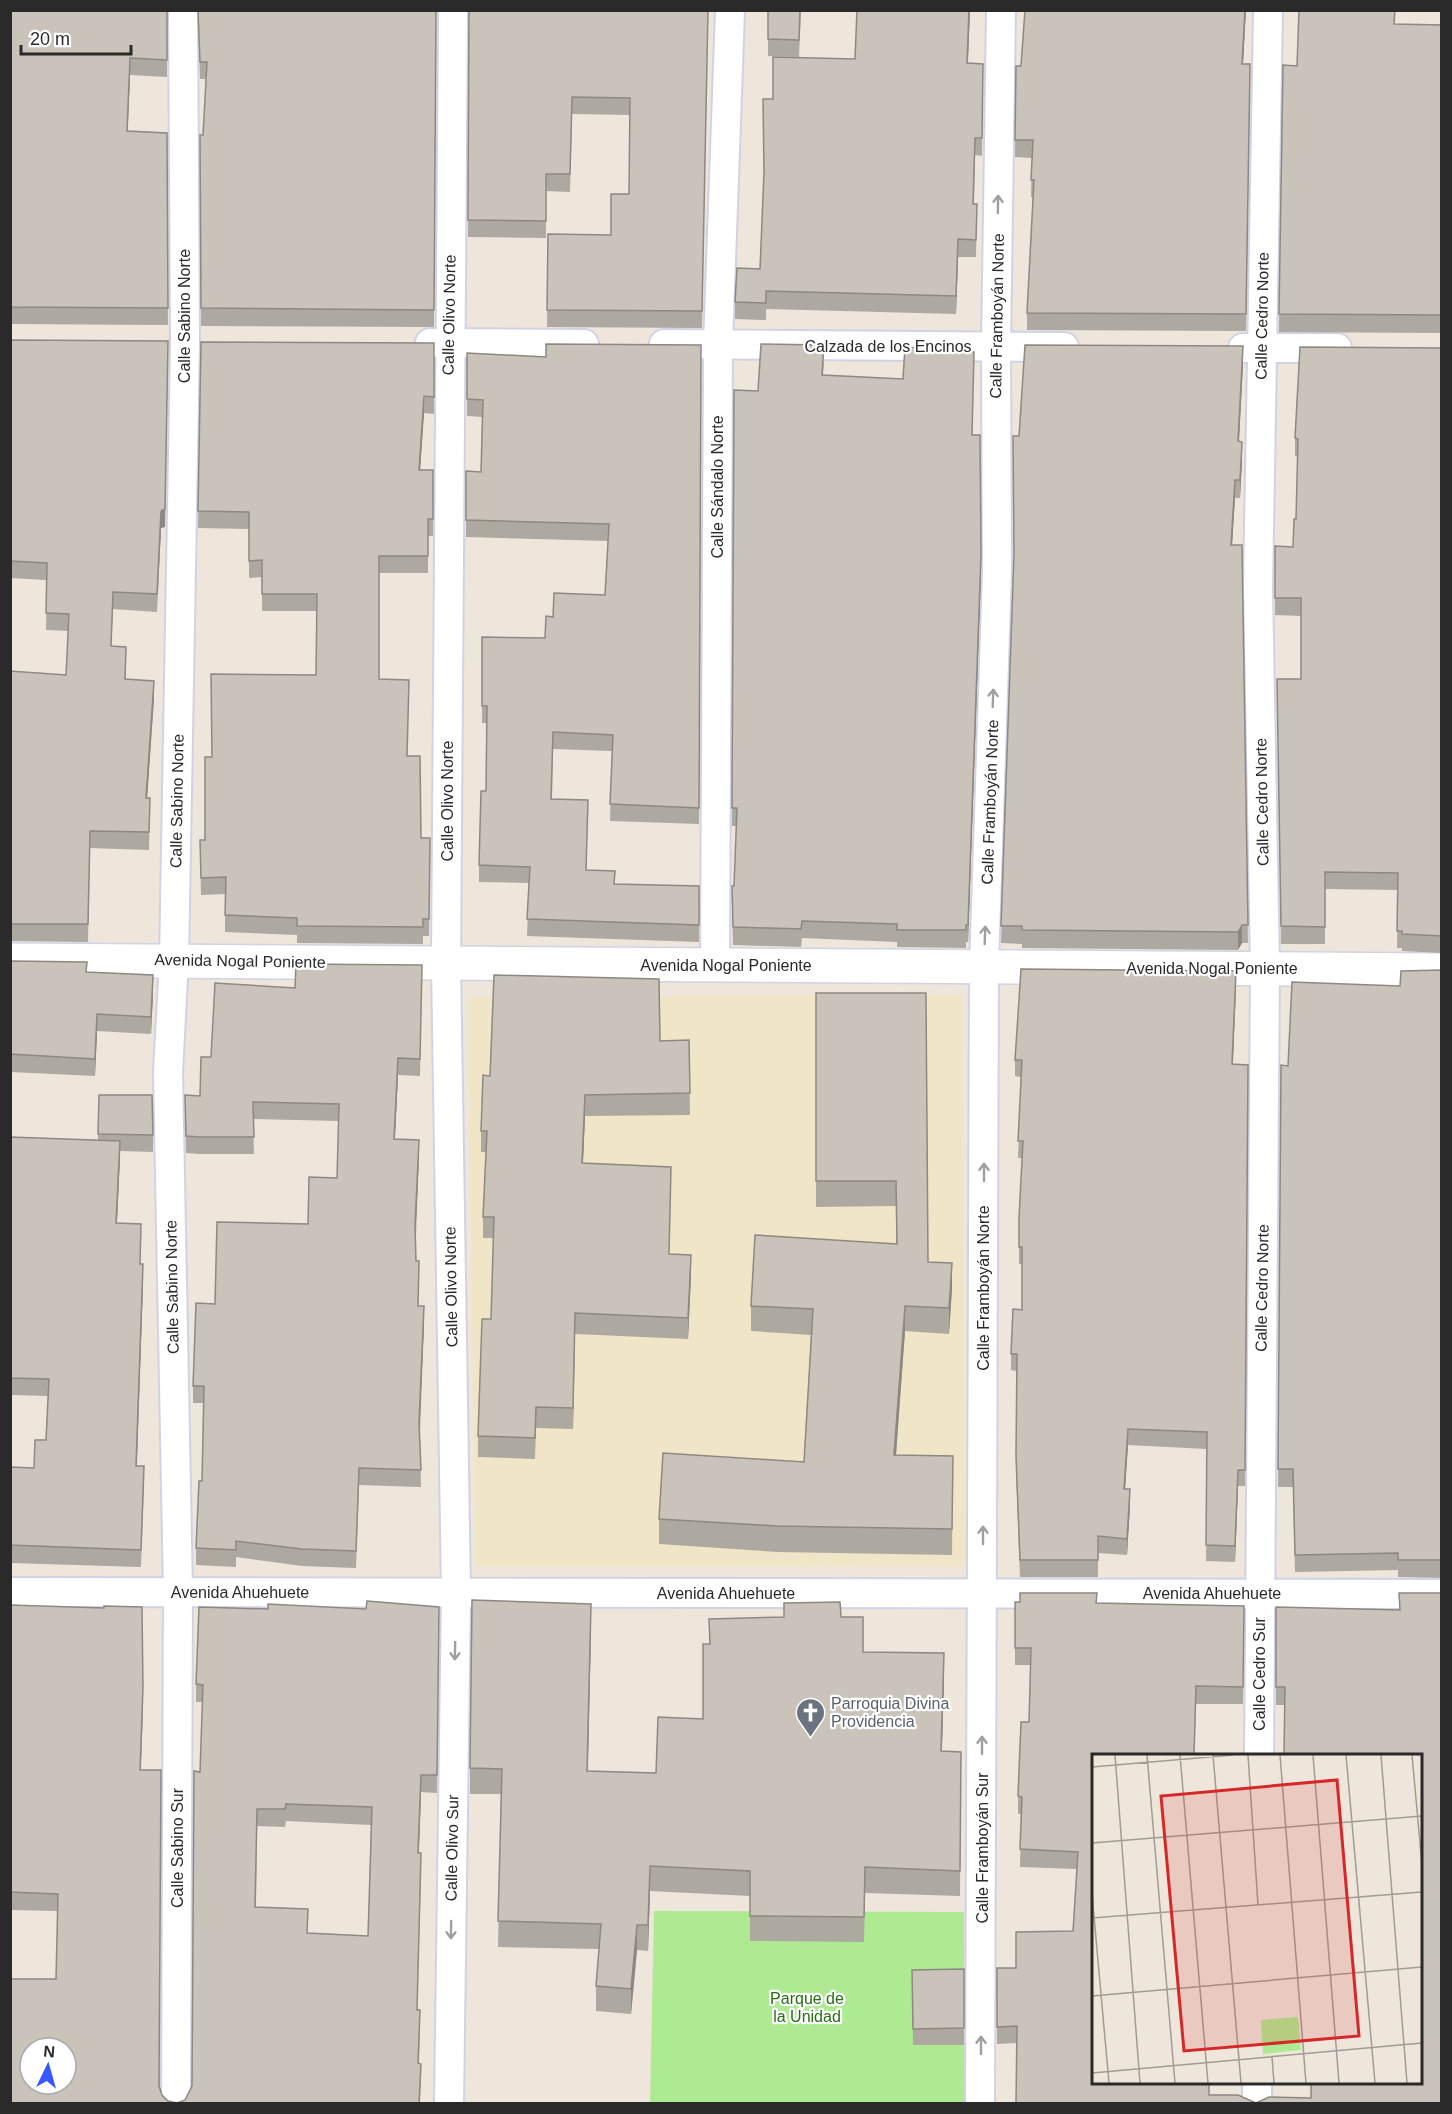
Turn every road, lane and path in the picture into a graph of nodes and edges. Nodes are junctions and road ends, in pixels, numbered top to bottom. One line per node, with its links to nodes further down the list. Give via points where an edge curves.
1 (183, 10): 15 (street, Calle Sabino Norte, via 185,342)
2 (453, 10): 7 (street, Calle Olivo Norte)
3 (730, 10): 8 (street, Calle Sándalo Norte)
4 (1001, 10): 9 (street, Calle Framboyán Norte, one-way to 4)
5 (1268, 10): 12 (street, Calle Cedro Norte)
6 (403, 343): 7 (street, Calzada de los Encinos)
7 (449, 343): 8 (street, Calzada de los Encinos); 16 (street, Calle Olivo Norte)
8 (718, 345): 9 (street, Calzada de los Encinos); 17 (street, Calle Sándalo Norte)
9 (996, 346): 10 (street, Calzada de los Encinos); 18 (street, Calle Framboyán Norte, one-way to 9, via 997,572)
10 (1088, 347)
11 (1216, 347): 12 (street)
12 (1262, 348): 13 (street); 19 (street, Calle Cedro Norte, via 1258,587)
13 (1358, 348)
14 (10, 960): 15 (street, Avenida Nogal Poniente)
15 (174, 961): 16 (street, Avenida Nogal Poniente); 22 (street, Calle Sabino Norte, via 168,1072)
16 (446, 963): 17 (street, Avenida Nogal Poniente); 23 (street, Calle Olivo Norte)
17 (715, 964): 18 (street, Avenida Nogal Poniente)
18 (984, 966): 19 (street, Avenida Nogal Poniente); 24 (street, Calle Framboyán Norte, one-way to 18)
19 (1265, 968): 20 (street, Avenida Nogal Poniente); 25 (street, Calle Cedro Norte)
20 (1442, 970)
21 (10, 1592): 22 (street, Avenida Ahuehuete)
22 (178, 1592): 23 (street, Avenida Ahuehuete); 29 (street, Calle Sabino Sur)
23 (456, 1592): 24 (street, Avenida Ahuehuete); 30 (street, Calle Olivo Sur, one-way to 30)
24 (983, 1593): 25 (street, Avenida Ahuehuete); 31 (street, Calle Framboyán Sur, one-way to 24)
25 (1259, 1593): 26 (street, Avenida Ahuehuete); 27 (street, Calle Cedro Sur)
26 (1442, 1594)
27 (1259, 1754)
28 (1257, 2084): 32 (street)
29 (176, 2103)
30 (449, 2103)
31 (980, 2103)
32 (1257, 2103)

